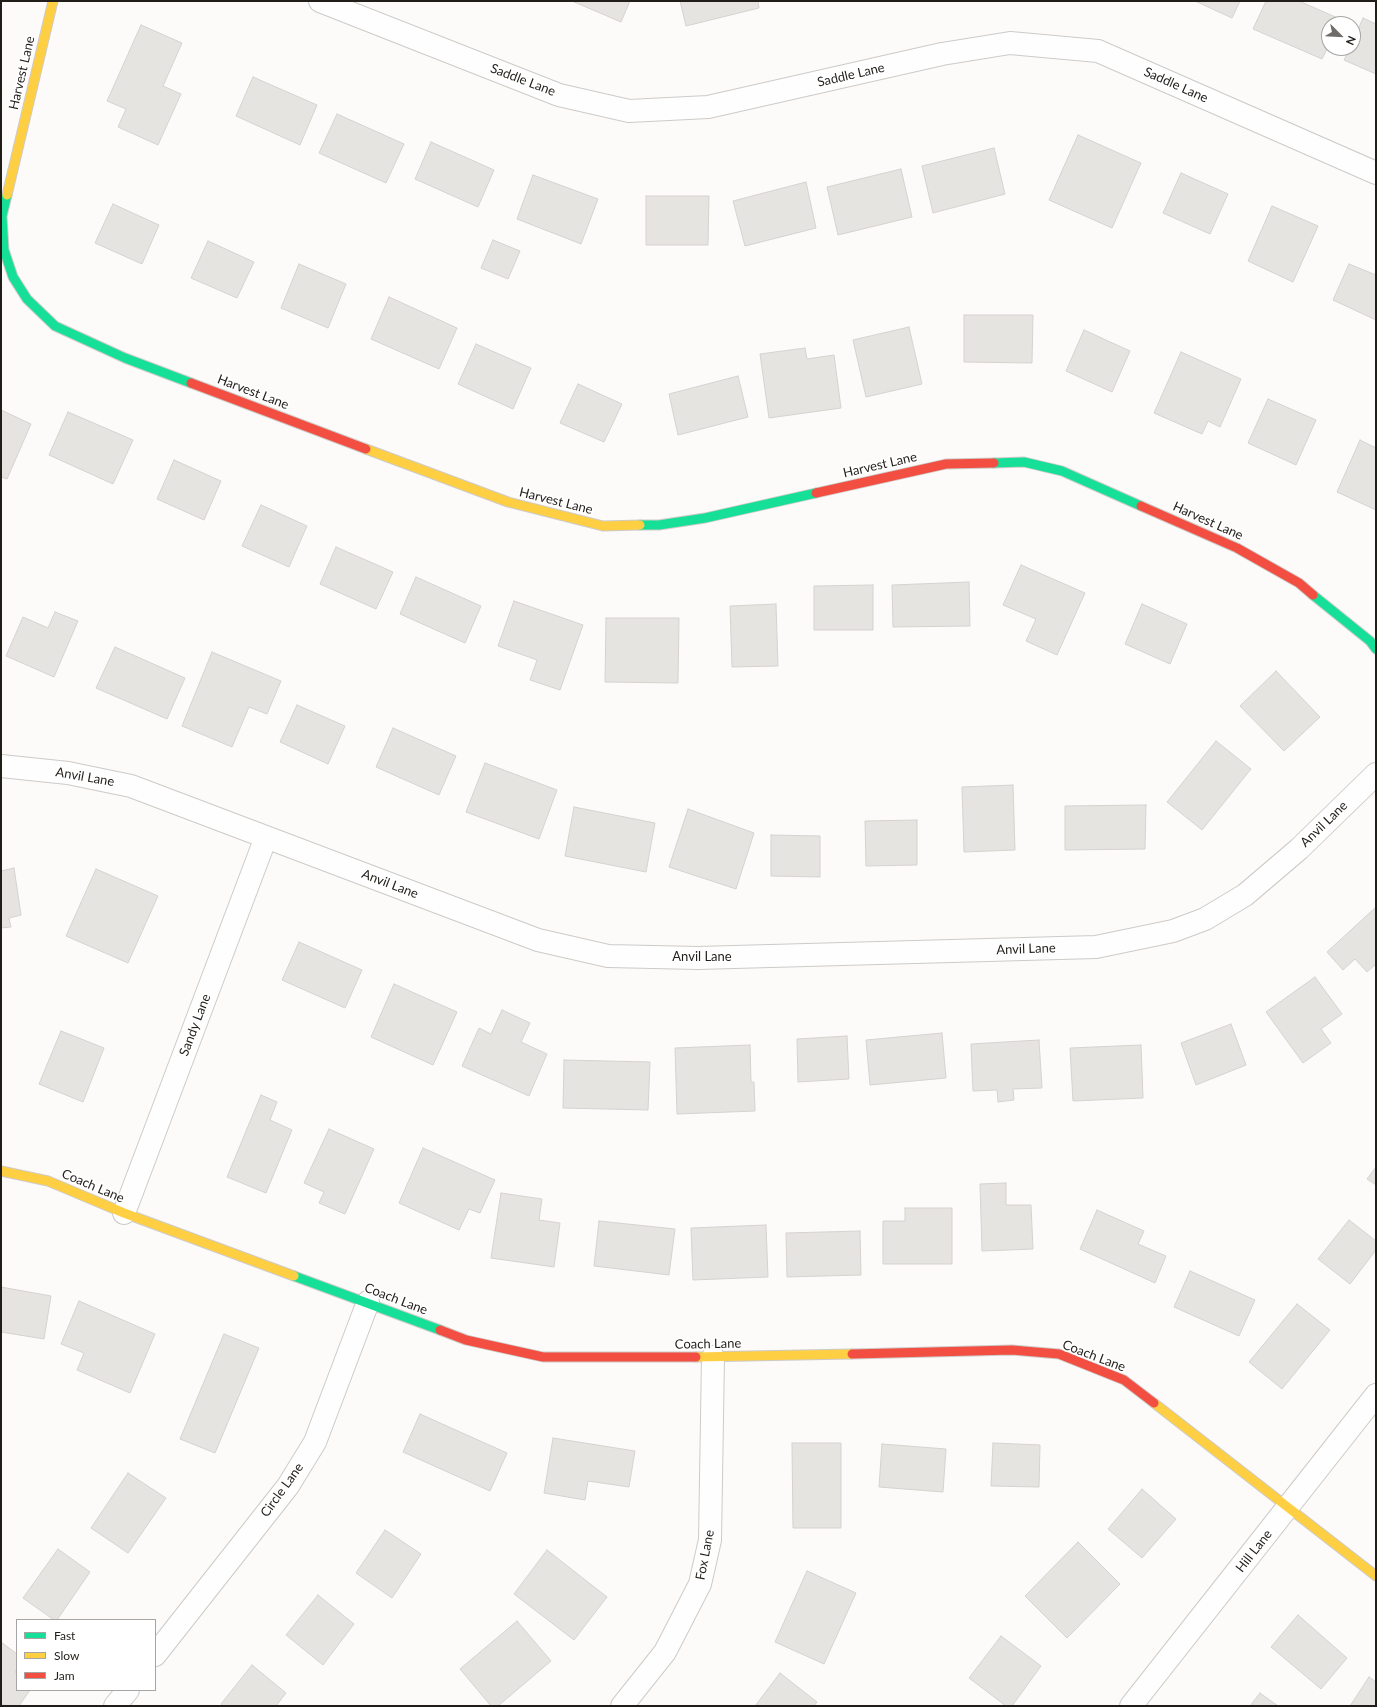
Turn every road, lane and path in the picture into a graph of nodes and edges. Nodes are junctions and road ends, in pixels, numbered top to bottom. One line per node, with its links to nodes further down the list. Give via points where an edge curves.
1 (53, 1): 5 (street, Harvest Lane, via 2,216 4,250 13,277 27,299 55,326 125,358 508,502 603,526 659,525 705,518 946,464 1024,462 1062,471 1237,548 1299,583)
2 (320, 1): 3 (street, Saddle Lane)
3 (368, 9): 4 (street, Saddle Lane, via 559,94 629,111 708,107 942,54 1010,43 1098,51)
4 (1376, 173)
5 (1376, 649)
6 (1, 766): 8 (street, Anvil Lane, via 68,773 131,786)
7 (1376, 774): 8 (street, Anvil Lane, via 1299,849 1245,895 1205,919 1173,931 1096,947 698,958 608,956 538,940)
8 (266, 837): 10 (street, Sandy Lane)
9 (1, 1171): 10 (street, Coach Lane, via 48,1181)
10 (124, 1213): 11 (street, Coach Lane)
11 (368, 1302): 12 (street, Coach Lane, via 466,1340 543,1357); 16 (street, Circle Lane, via 315,1442 288,1486)
12 (713, 1357): 14 (street, Coach Lane, via 1012,1350 1059,1354 1124,1380); 19 (street, Fox Lane, via 710,1540 700,1584 665,1652)
13 (1376, 1395): 14 (street, Hill Lane)
14 (1288, 1507): 15 (street, Coach Lane); 20 (street, Hill Lane)
15 (1376, 1576)
16 (156, 1654)
17 (127, 1691): 18 (street)
18 (115, 1706)
19 (622, 1706)
20 (1131, 1706)

